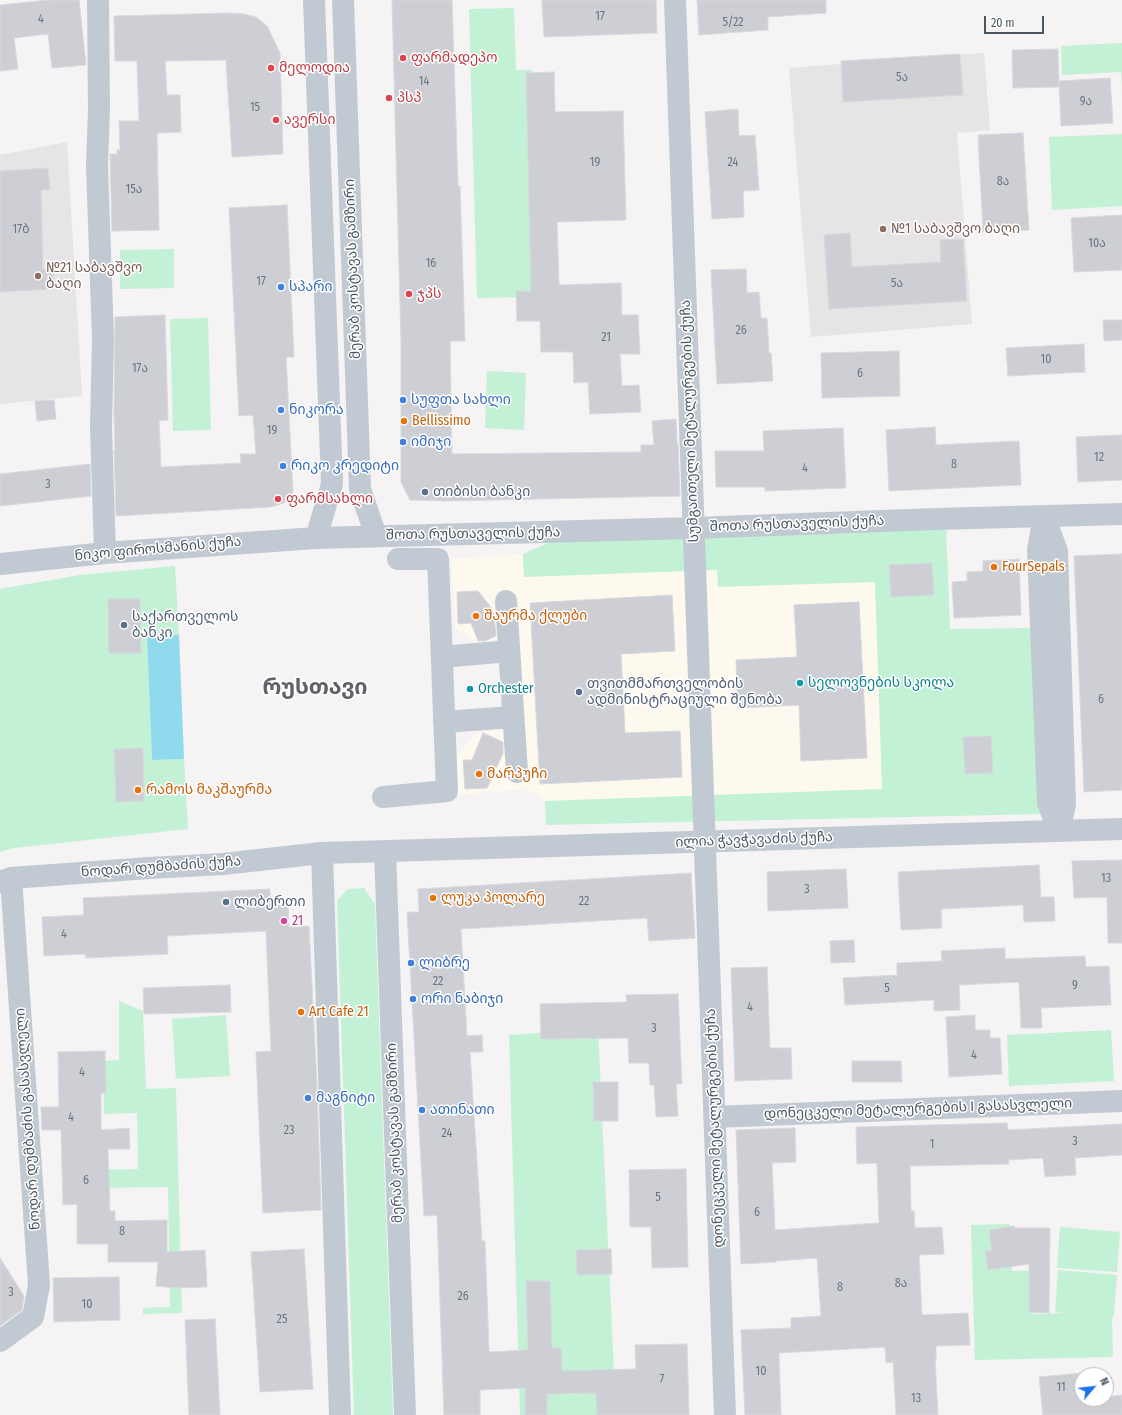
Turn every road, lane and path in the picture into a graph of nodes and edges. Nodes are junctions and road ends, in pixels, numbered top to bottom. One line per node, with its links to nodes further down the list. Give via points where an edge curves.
1 (98, 0): 10 (street, via 97,166 103,339)
2 (314, 0): 9 (street, მერაბ კოსტავას გამზირი, via 332,484)
3 (343, 0): 8 (street, მერაბ კოსტავას გამზირი, via 360,489)
4 (675, 0): 7 (street, სუმგაითელი მეტალურგების ქუჩა)
5 (1122, 514): 6 (street, შოთა რუსთაველის ქუჩა)
6 (1044, 516): 7 (street, შოთა რუსთაველის ქუჩა); 21 (street, via 1057,551 1052,677 1065,804)
7 (694, 528): 8 (street, შოთა რუსთაველის ქუჩა); 22 (street, სუმგაითელი მეტალურგების ქუჩა)
8 (376, 536): 9 (street, შოთა რუსთაველის ქუჩა)
9 (316, 538): 10 (street, ნიკო ფიროსმანის ქუჩა)
10 (105, 553): 12 (street, ნიკო ფიროსმანის ქუჩა)
11 (398, 560): 15 (street, via 438,559)
12 (0, 564)
13 (506, 601): 14 (street)
14 (509, 651): 15 (street); 16 (street)
15 (442, 657): 17 (street)
16 (513, 717): 17 (street); 18 (street)
17 (444, 722): 19 (street, via 447,791)
18 (517, 772)
19 (383, 797)
20 (1122, 830): 21 (street, ილია ჭავჭავაძის ქუჩა)
21 (1059, 831): 22 (street, ილია ჭავჭავაძის ქუჩა)
22 (705, 842): 23 (street, ილია ჭავჭავაძის ქუჩა); 27 (street, დონეცკელი მეტალურგების ქუჩა)
23 (385, 851): 24 (street, ილია ჭავჭავაძის ქუჩა); 30 (street, მერაბ კოსტავას გამზირი)
24 (322, 853): 25 (street, ნოდარ დუმბაძის ქუჩა, via 223,864); 29 (street)
25 (5, 880): 28 (street, ნოდარ დუმბაძის გასასვლელი, via 39,1284 33,1317)
26 (1122, 1101): 27 (street, დონეცკელი მეტალურგების I გასასვლელი)
27 (714, 1117): 31 (street, დონეცკელი მეტალურგების ქუჩა)
28 (0, 1342)
29 (340, 1415)
30 (405, 1415)
31 (725, 1415)

